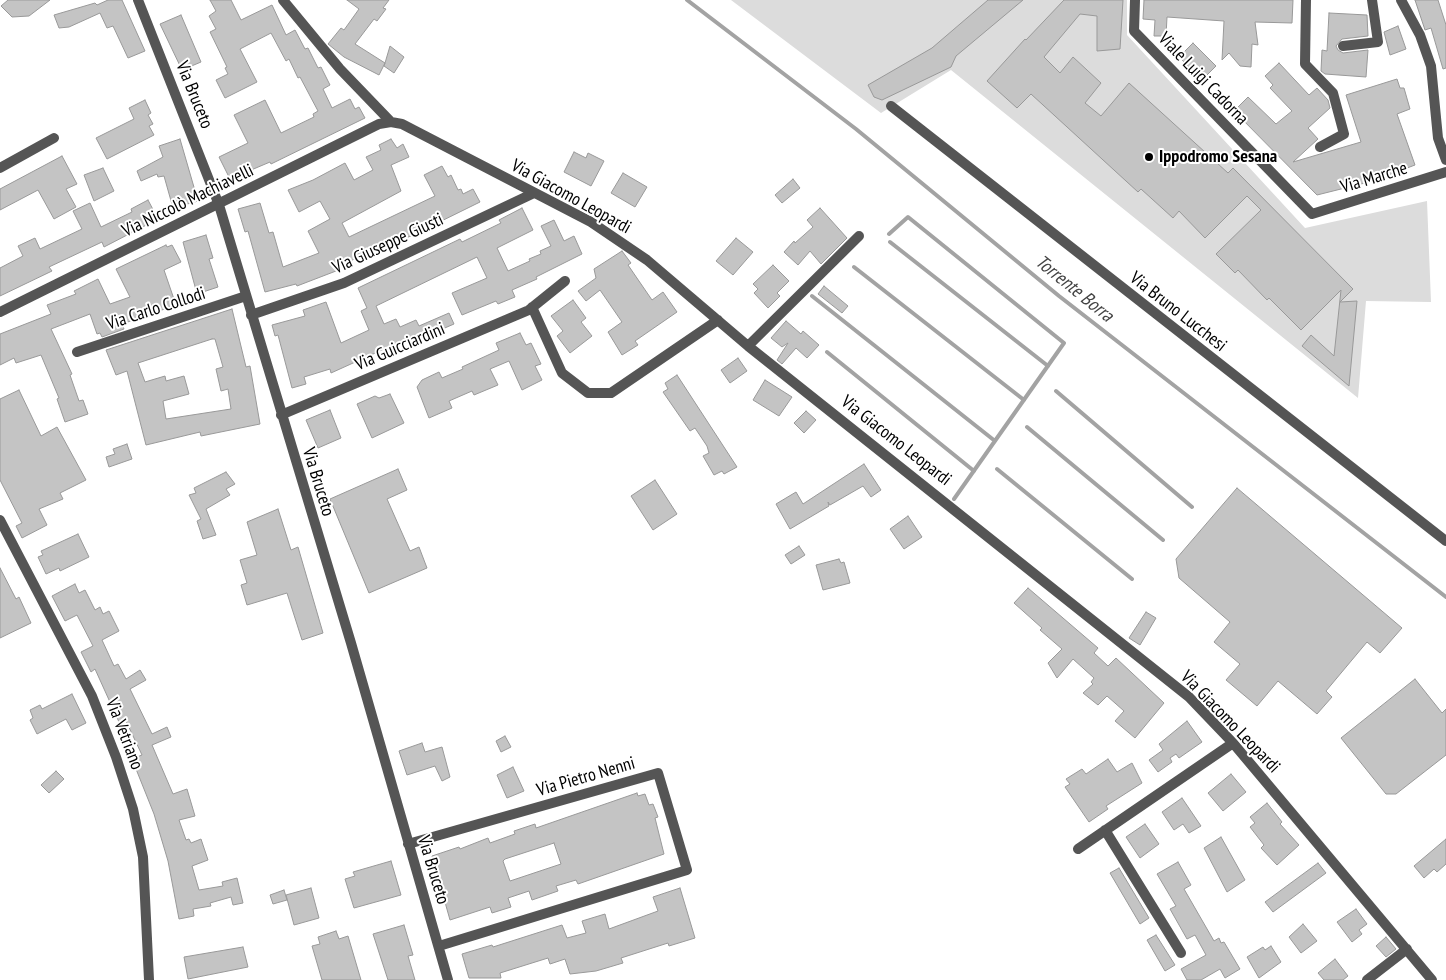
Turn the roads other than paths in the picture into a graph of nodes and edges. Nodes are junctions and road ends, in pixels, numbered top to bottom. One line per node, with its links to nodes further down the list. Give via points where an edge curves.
1 (138, 0): 16 (street, Via Bruceto)
2 (284, 0): 9 (street, Via Giacomo Leopardi, via 340,69)
3 (1135, 0): 17 (street, Viale Luigi Cadorna, via 1134,30)
4 (1306, 0): 11 (street, via 1305,64 1333,93 1344,134)
5 (1372, 0): 7 (street, via 1378,42)
6 (1401, 0): 12 (street, via 1420,35 1431,66 1438,138)
7 (1343, 46)
8 (891, 106): 29 (street, Via Bruno Lucchesi)
9 (391, 122): 15 (street, Via Giacomo Leopardi, via 402,124); 16 (street, Via Niccolò Machiavelli, via 379,124)
10 (54, 138): 13 (street)
11 (1320, 147)
12 (1446, 160)
13 (0, 168)
14 (1446, 172): 17 (street, Via Marche)
15 (534, 193): 23 (street, Via Giuseppe Giusti, via 344,283); 24 (street, Via Giacomo Leopardi, via 591,222 647,260)
16 (219, 205): 20 (street, Via Bruceto); 22 (street, Via Niccolò Machiavelli)
17 (1312, 214)
18 (859, 236): 25 (street)
19 (565, 281): 21 (street, Via Guicciardini)
20 (246, 296): 23 (street, Via Bruceto); 26 (street, Via Carlo Collodi)
21 (532, 308): 24 (street, via 562,373 588,393 611,393); 27 (street, Via Guicciardini)
22 (0, 312)
23 (251, 315): 27 (street, Via Bruceto)
24 (718, 320): 25 (street, Via Giacomo Leopardi)
25 (748, 346): 30 (street, Via Giacomo Leopardi, via 1189,696)
26 (77, 352)
27 (281, 415): 32 (street, Via Bruceto)
28 (0, 520): 37 (street, Via Vetriano, via 92,696 133,809 144,857)
29 (1446, 541)
30 (1233, 743): 31 (street); 35 (street, Via Giacomo Leopardi)
31 (1105, 830): 33 (street); 36 (street)
32 (408, 844): 34 (street, Via Bruceto); 34 (street, Via Pietro Nenni, via 658,773 687,870)
33 (1078, 849)
34 (438, 946): 38 (street, Via Bruceto)
35 (1407, 950): 39 (street); 40 (street, Via Giacomo Leopardi)
36 (1181, 953)
37 (149, 980)
38 (448, 980)
39 (1367, 980)
40 (1432, 980)

